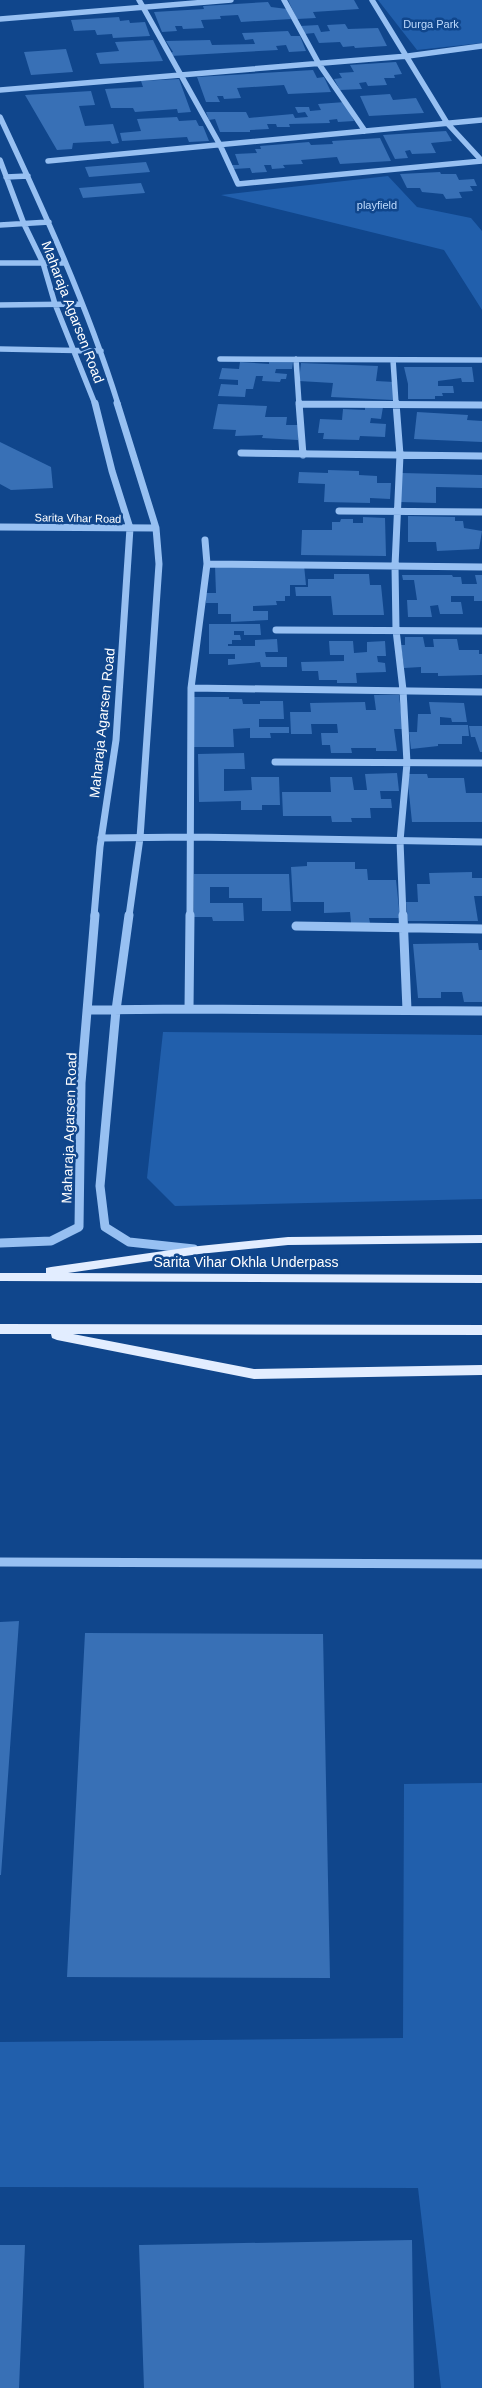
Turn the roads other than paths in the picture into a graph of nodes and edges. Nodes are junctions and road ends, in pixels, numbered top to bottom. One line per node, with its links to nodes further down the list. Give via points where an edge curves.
1 (138, 0): 5 (street)
2 (231, 0): 5 (street)
3 (284, 0): 9 (street)
4 (372, 0): 8 (street)
5 (143, 7): 6 (street); 10 (street)
6 (0, 20)
7 (482, 46): 8 (street)
8 (408, 56): 9 (street); 14 (street)
9 (319, 64): 10 (street); 15 (street)
10 (181, 75): 11 (street); 16 (street)
11 (0, 90)
12 (0, 117): 20 (street, Maharaja Agarsen Road)
13 (482, 120): 14 (street)
14 (448, 123): 15 (street); 18 (street)
15 (365, 131): 16 (street)
16 (220, 145): 18 (street, via 241,185); 19 (street)
17 (0, 160): 21 (street, Maharaja Agarsen Road)
18 (482, 161)
19 (48, 162)
20 (28, 176): 21 (street); 22 (street, Maharaja Agarsen Road)
21 (6, 177): 23 (street, Maharaja Agarsen Road)
22 (49, 222): 23 (street); 27 (street, Maharaja Agarsen Road)
23 (24, 224): 24 (street); 26 (street, Maharaja Agarsen Road)
24 (0, 225)
25 (0, 263): 26 (street)
26 (43, 263): 27 (street); 29 (street, Maharaja Agarsen Road)
27 (64, 263): 30 (street, Maharaja Agarsen Road)
28 (0, 304): 29 (street)
29 (55, 304): 30 (street); 32 (street, Maharaja Agarsen Road)
30 (82, 304): 33 (street, Maharaja Agarsen Road)
31 (0, 350): 32 (street)
32 (74, 350): 33 (street); 49 (street, Maharaja Agarsen Road, via 94,400)
33 (101, 351): 50 (street, Maharaja Agarsen Road)
34 (220, 359): 35 (street)
35 (296, 359): 36 (street); 38 (street)
36 (393, 360): 37 (street); 39 (street)
37 (482, 360)
38 (299, 404): 39 (street); 42 (street)
39 (398, 404): 40 (street); 43 (street)
40 (482, 405)
41 (241, 453): 42 (street)
42 (303, 455): 43 (street)
43 (400, 455): 44 (street); 46 (street)
44 (482, 456)
45 (339, 511): 46 (street)
46 (398, 511): 47 (street); 53 (street)
47 (482, 512)
48 (0, 527): 49 (street, Sarita Vihar Road)
49 (130, 528): 50 (street, Sarita Vihar Road); 65 (street, Maharaja Agarsen Road, via 116,740)
50 (156, 528): 66 (street, Maharaja Agarsen Road, via 159,564)
51 (205, 540): 52 (street)
52 (207, 564): 53 (street); 58 (street)
53 (395, 566): 54 (street); 56 (street)
54 (482, 567)
55 (276, 630): 56 (street)
56 (396, 630): 57 (street); 59 (street)
57 (482, 631)
58 (192, 688): 59 (street); 64 (street)
59 (403, 690): 60 (street); 62 (street)
60 (482, 692)
61 (275, 762): 62 (street)
62 (407, 763): 63 (street); 67 (street)
63 (482, 763)
64 (192, 837): 66 (street); 67 (street); 74 (street)
65 (101, 838): 66 (street); 72 (street, Maharaja Agarsen Road)
66 (140, 838): 73 (street, Maharaja Agarsen Road)
67 (400, 841): 68 (street); 70 (street)
68 (482, 842)
69 (296, 926): 70 (street)
70 (404, 927): 71 (street); 75 (street)
71 (482, 929)
72 (87, 1010): 73 (street); 78 (street, Maharaja Agarsen Road, via 81,1083 80,1227 67,1237 47,1243)
73 (116, 1010): 74 (street); 79 (street, Maharaja Agarsen Road, via 100,1186 105,1227 129,1242)
74 (189, 1010): 75 (street)
75 (407, 1010): 76 (street)
76 (482, 1011)
77 (482, 1239): 79 (main road, via 288,1241)
78 (0, 1243)
79 (199, 1250): 80 (main road)
80 (5, 1278): 81 (main road, Sarita Vihar Okhla Underpass)
81 (482, 1279)
82 (0, 1329): 83 (main road)
83 (27, 1329): 84 (main road); 85 (main road, via 254,1374)
84 (482, 1330)
85 (482, 1370)
86 (0, 1562): 87 (street)
87 (482, 1564)

